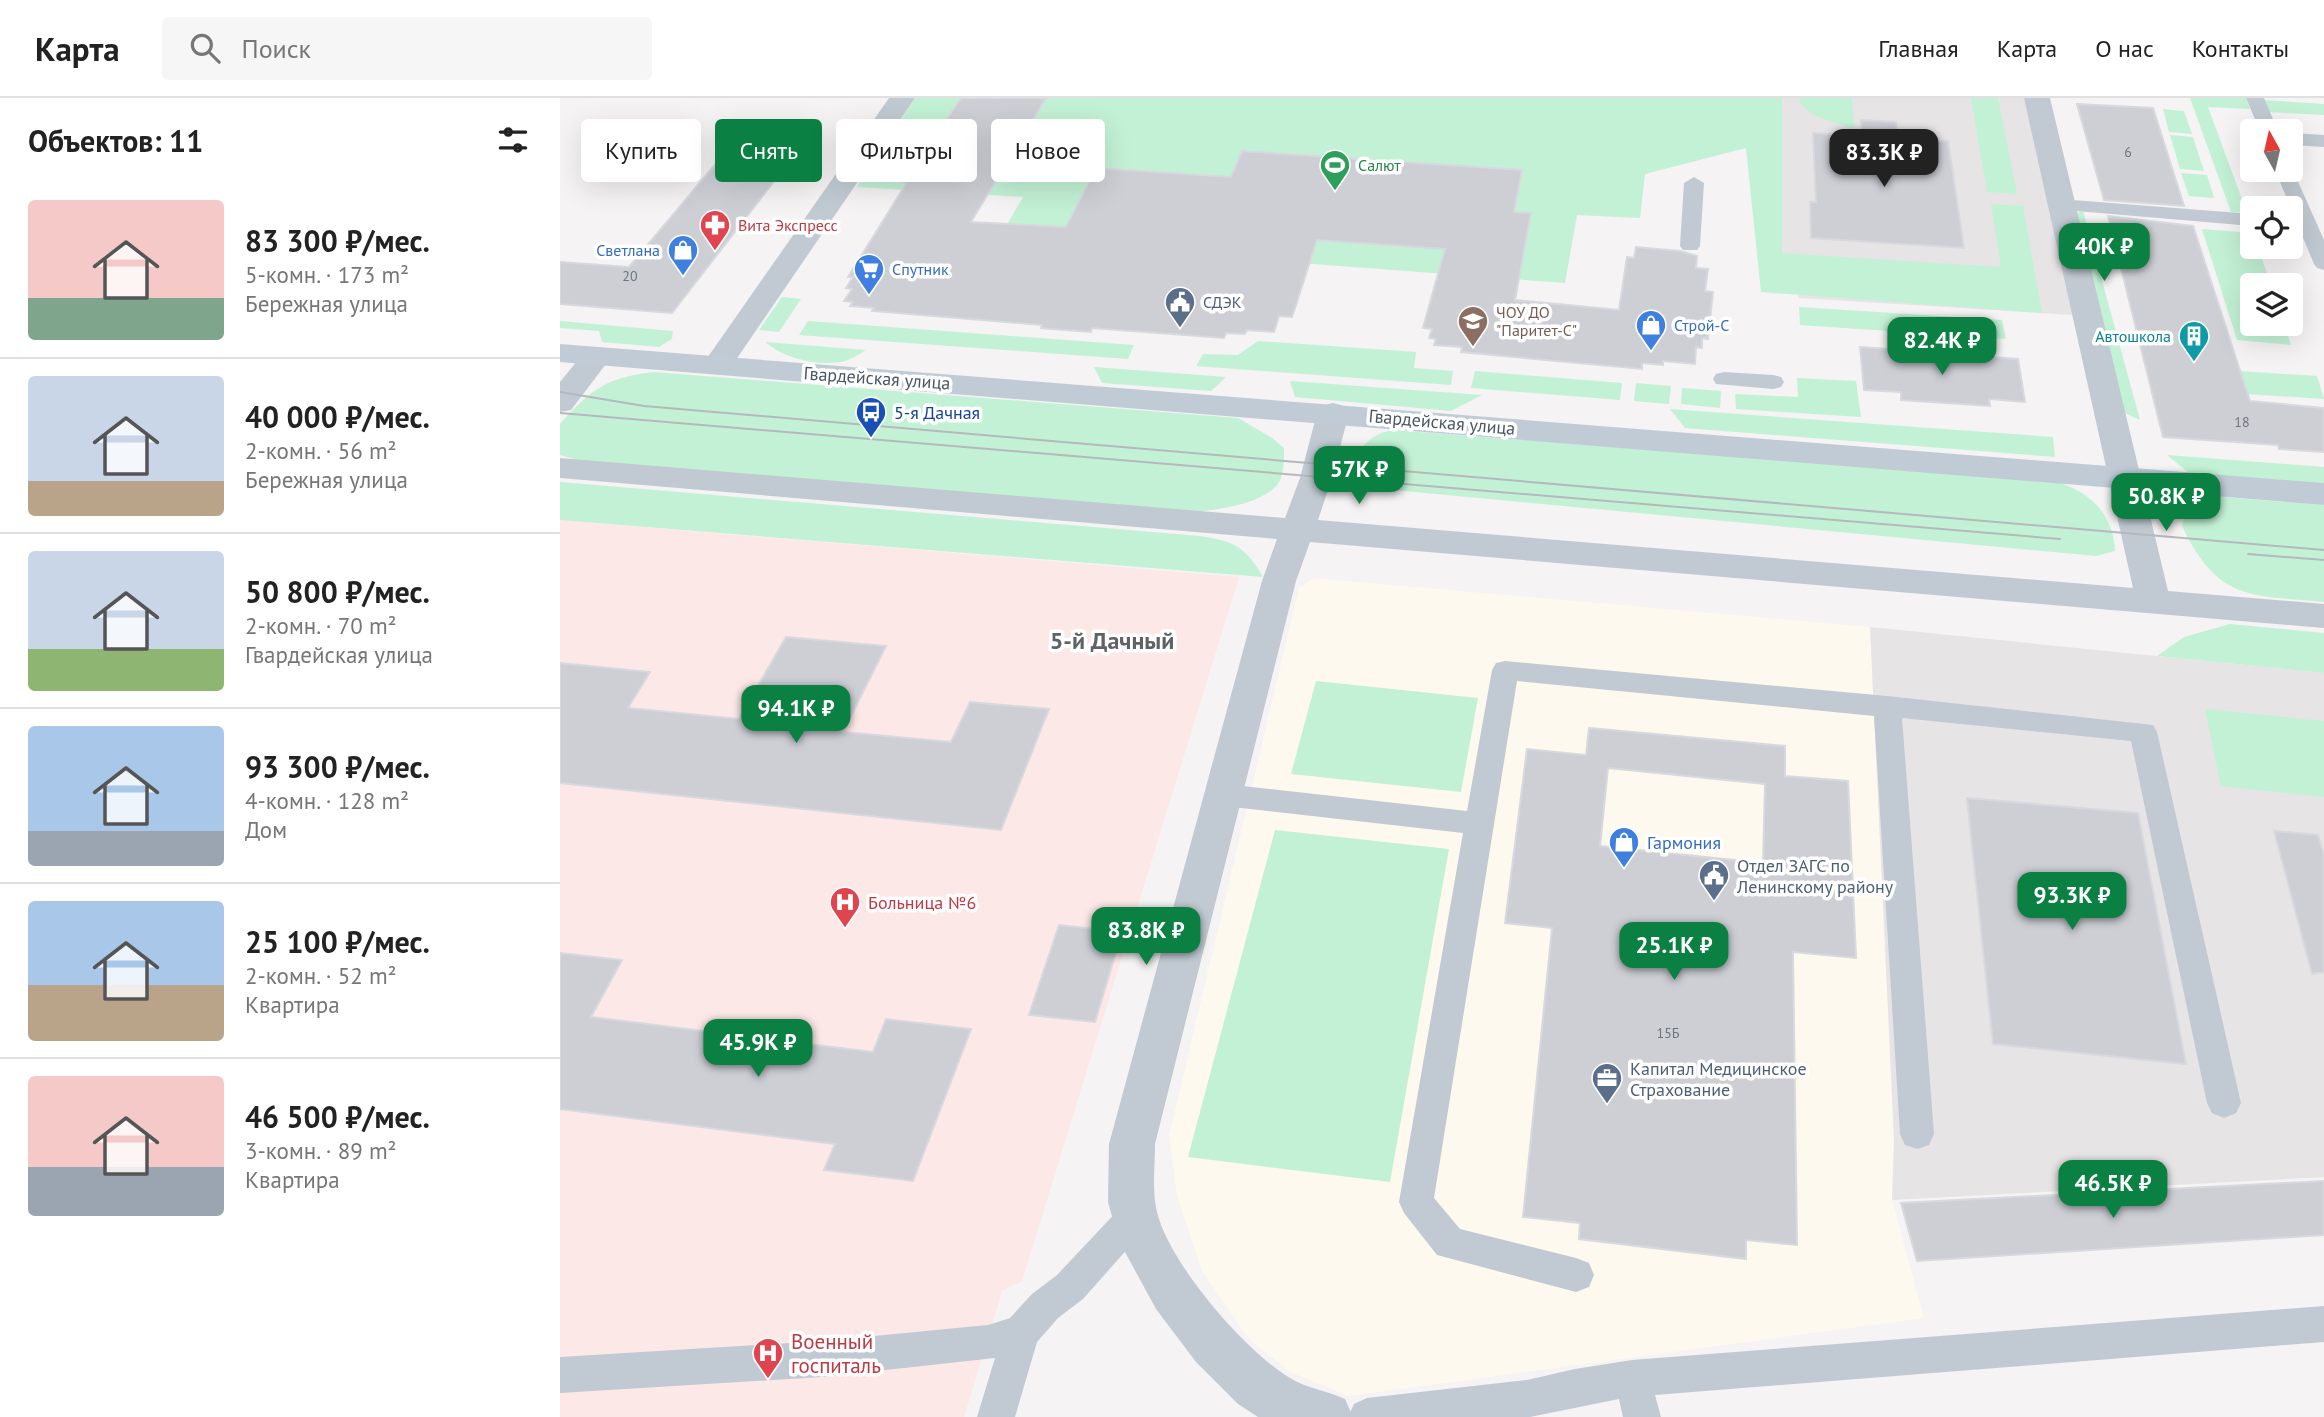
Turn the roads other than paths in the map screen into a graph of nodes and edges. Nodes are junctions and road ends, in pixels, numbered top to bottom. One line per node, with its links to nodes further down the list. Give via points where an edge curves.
1 (902, 98): 15 (street)
2 (2037, 98): 8 (street)
3 (2256, 98): 4 (lane)
4 (2264, 119)
5 (2303, 140): 6 (lane)
6 (2324, 141)
7 (1694, 183): 11 (lane)
8 (2060, 205): 9 (lane); 21 (street)
9 (2240, 219)
10 (2303, 230): 12 (lane)
11 (1690, 246)
12 (2324, 264)
13 (560, 352): 14 (street, Гвардейская улица)
14 (597, 356): 15 (street, Гвардейская улица); 18 (street)
15 (718, 364): 19 (street, Гвардейская улица)
16 (1724, 379): 17 (lane)
17 (1773, 382)
18 (560, 402)
19 (1333, 413): 21 (street, Гвардейская улица); 23 (street)
20 (560, 468): 23 (street)
21 (2124, 478): 22 (street, Гвардейская улица); 24 (street)
22 (2324, 494)
23 (1298, 529): 24 (street); 27 (street, via 1279,581)
24 (2153, 600): 25 (street)
25 (2324, 616)
26 (1887, 706): 28 (lane, via 1506,670); 29 (lane, via 2143,732); 30 (lane)
27 (1224, 795): 28 (lane); 31 (street, via 1132,1144)
28 (1479, 824): 32 (lane, via 1416,1202 1449,1242)
29 (2224, 1103)
30 (1917, 1134)
31 (1134, 1217): 34 (lane); 39 (street, via 1157,1270 1233,1365 1275,1398)
32 (1576, 1275)
33 (2324, 1324): 36 (lane)
34 (1021, 1332): 35 (lane, via 988,1343 822,1359); 38 (lane)
35 (560, 1375)
36 (1632, 1378): 37 (lane, via 1574,1387); 41 (lane)
37 (1520, 1408): 40 (lane)
38 (996, 1417)
39 (1327, 1417)
40 (1367, 1417)
41 (1642, 1417)

